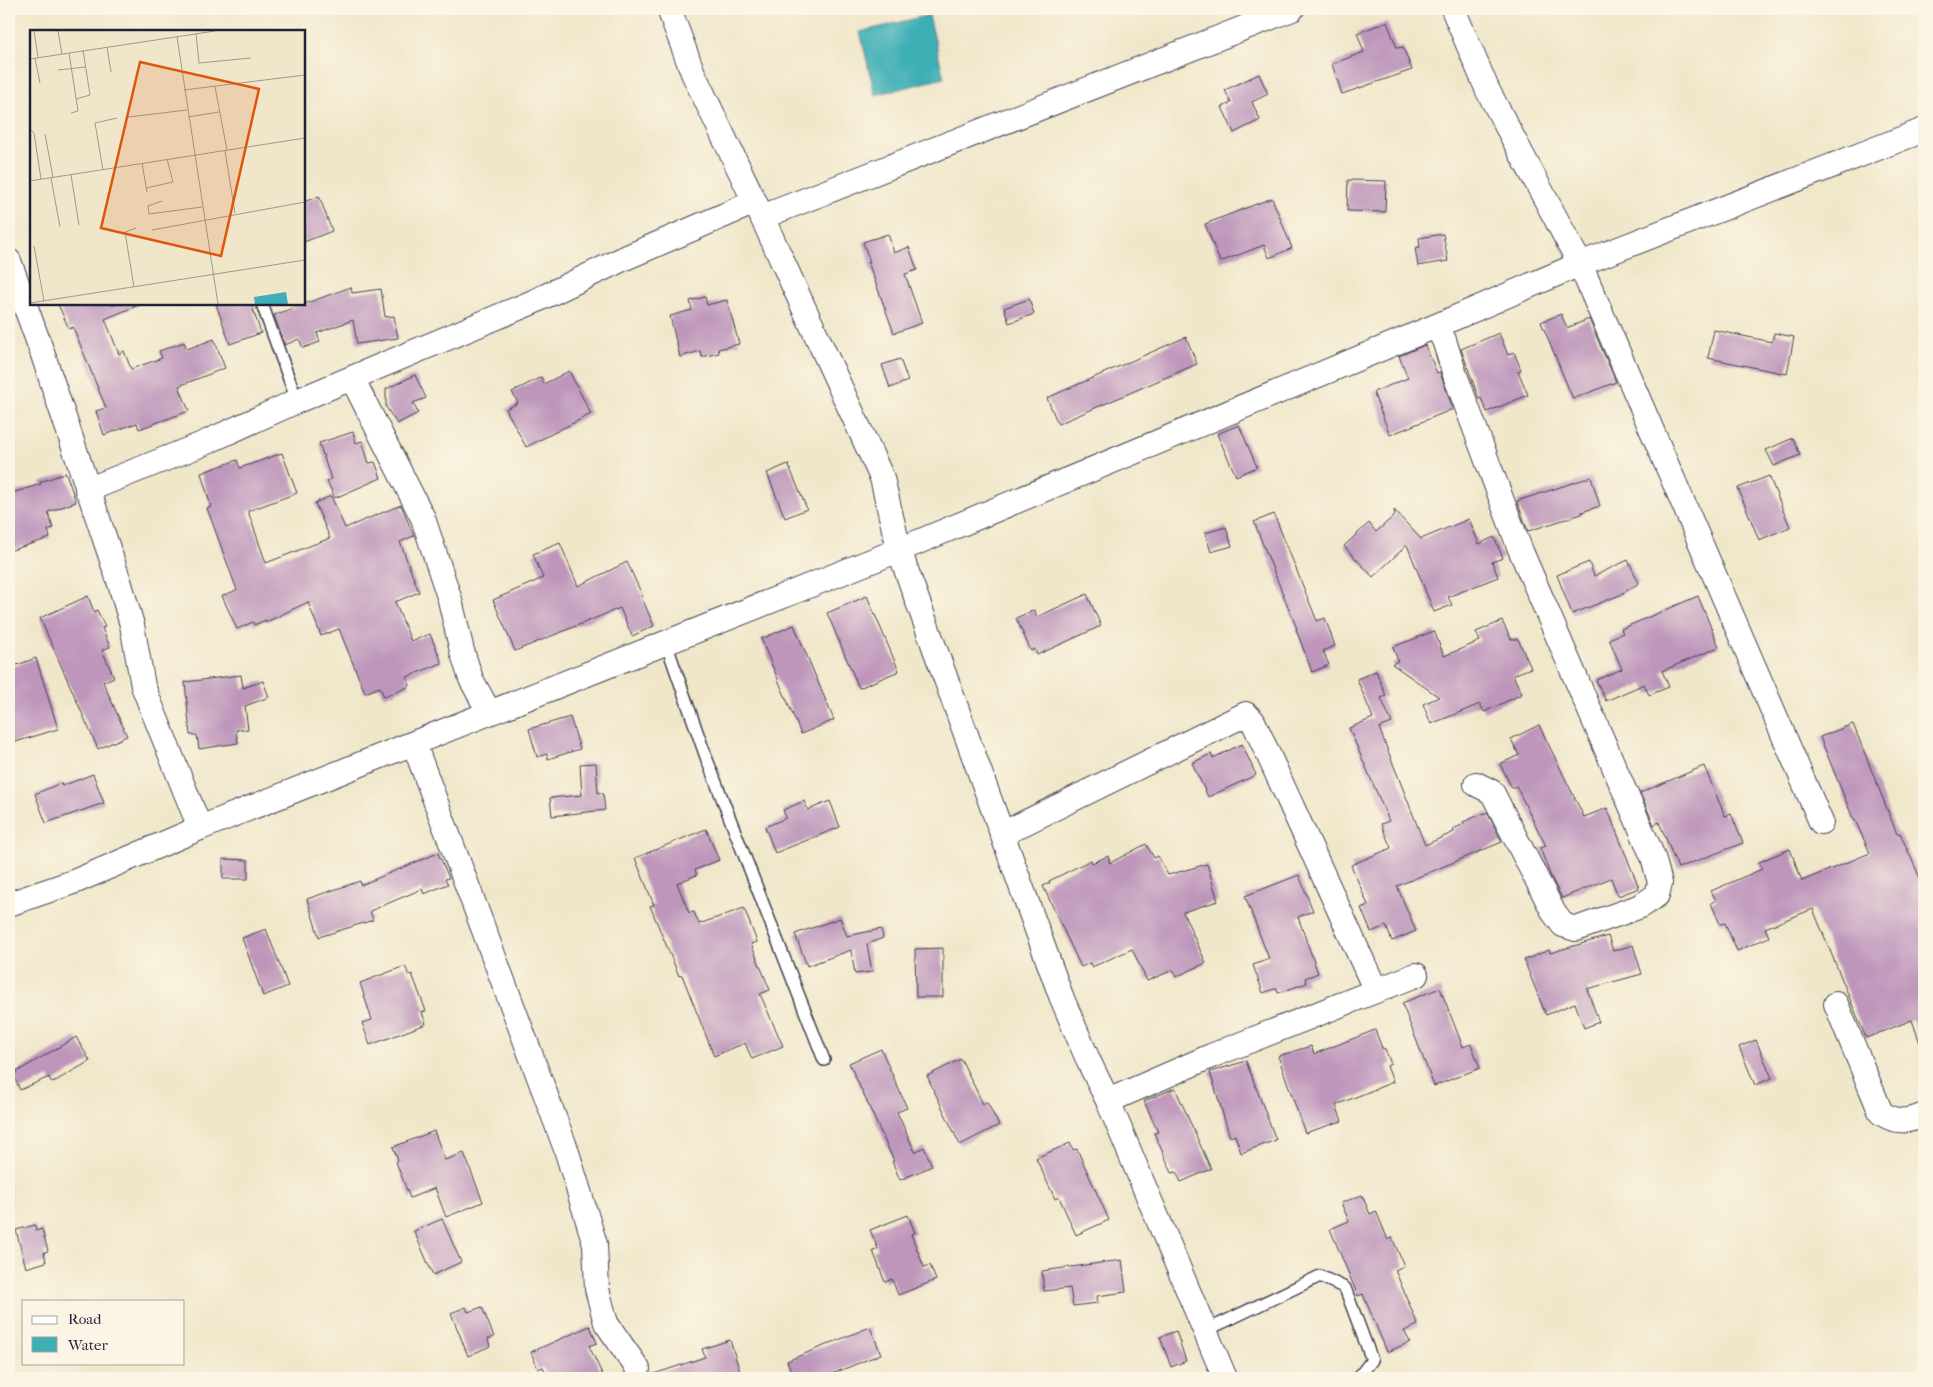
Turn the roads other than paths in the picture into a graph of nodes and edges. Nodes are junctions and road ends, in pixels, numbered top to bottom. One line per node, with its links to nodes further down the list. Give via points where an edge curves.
1 (669, 9): 5 (street, via 693,73)
2 (1292, 9): 5 (street)
3 (1453, 9): 7 (street, via 1488,91)
4 (1924, 130): 7 (street)
5 (758, 210): 10 (street, via 626,258 534,302); 13 (street, via 882,478)
6 (9, 261): 12 (street)
7 (1580, 264): 9 (street); 18 (street)
8 (262, 305): 11 (lane)
9 (1436, 326): 13 (street); 17 (street, via 1444,340 1520,549 1653,857 1660,883 1657,896 1641,906 1576,929 1564,925 1554,913 1492,792)
10 (352, 378): 11 (street); 15 (street, via 423,518 471,679)
11 (297, 401): 12 (street, via 200,445)
12 (87, 490): 19 (street, via 132,625 144,686)
13 (899, 550): 14 (street); 20 (street)
14 (666, 643): 15 (street); 25 (lane)
15 (489, 712): 16 (street)
16 (414, 744): 19 (street); 29 (street, via 566,1149 595,1244 598,1289 606,1323)
17 (1476, 784)
18 (1820, 822)
19 (200, 828): 21 (street, via 76,881)
20 (1002, 834): 23 (street, via 1246,714 1253,722); 26 (street, via 1061,996)
21 (9, 904)
22 (1416, 975): 23 (street)
23 (1376, 991): 26 (street, via 1211,1056)
24 (1836, 1004): 27 (street, via 1881,1113 1891,1120 1912,1120)
25 (824, 1060)
26 (1108, 1101): 28 (street)
27 (1924, 1115)
28 (1205, 1331): 30 (street); 31 (lane, via 1320,1276 1345,1288 1372,1360)
29 (638, 1369)
30 (1225, 1378)
31 (1358, 1378)

